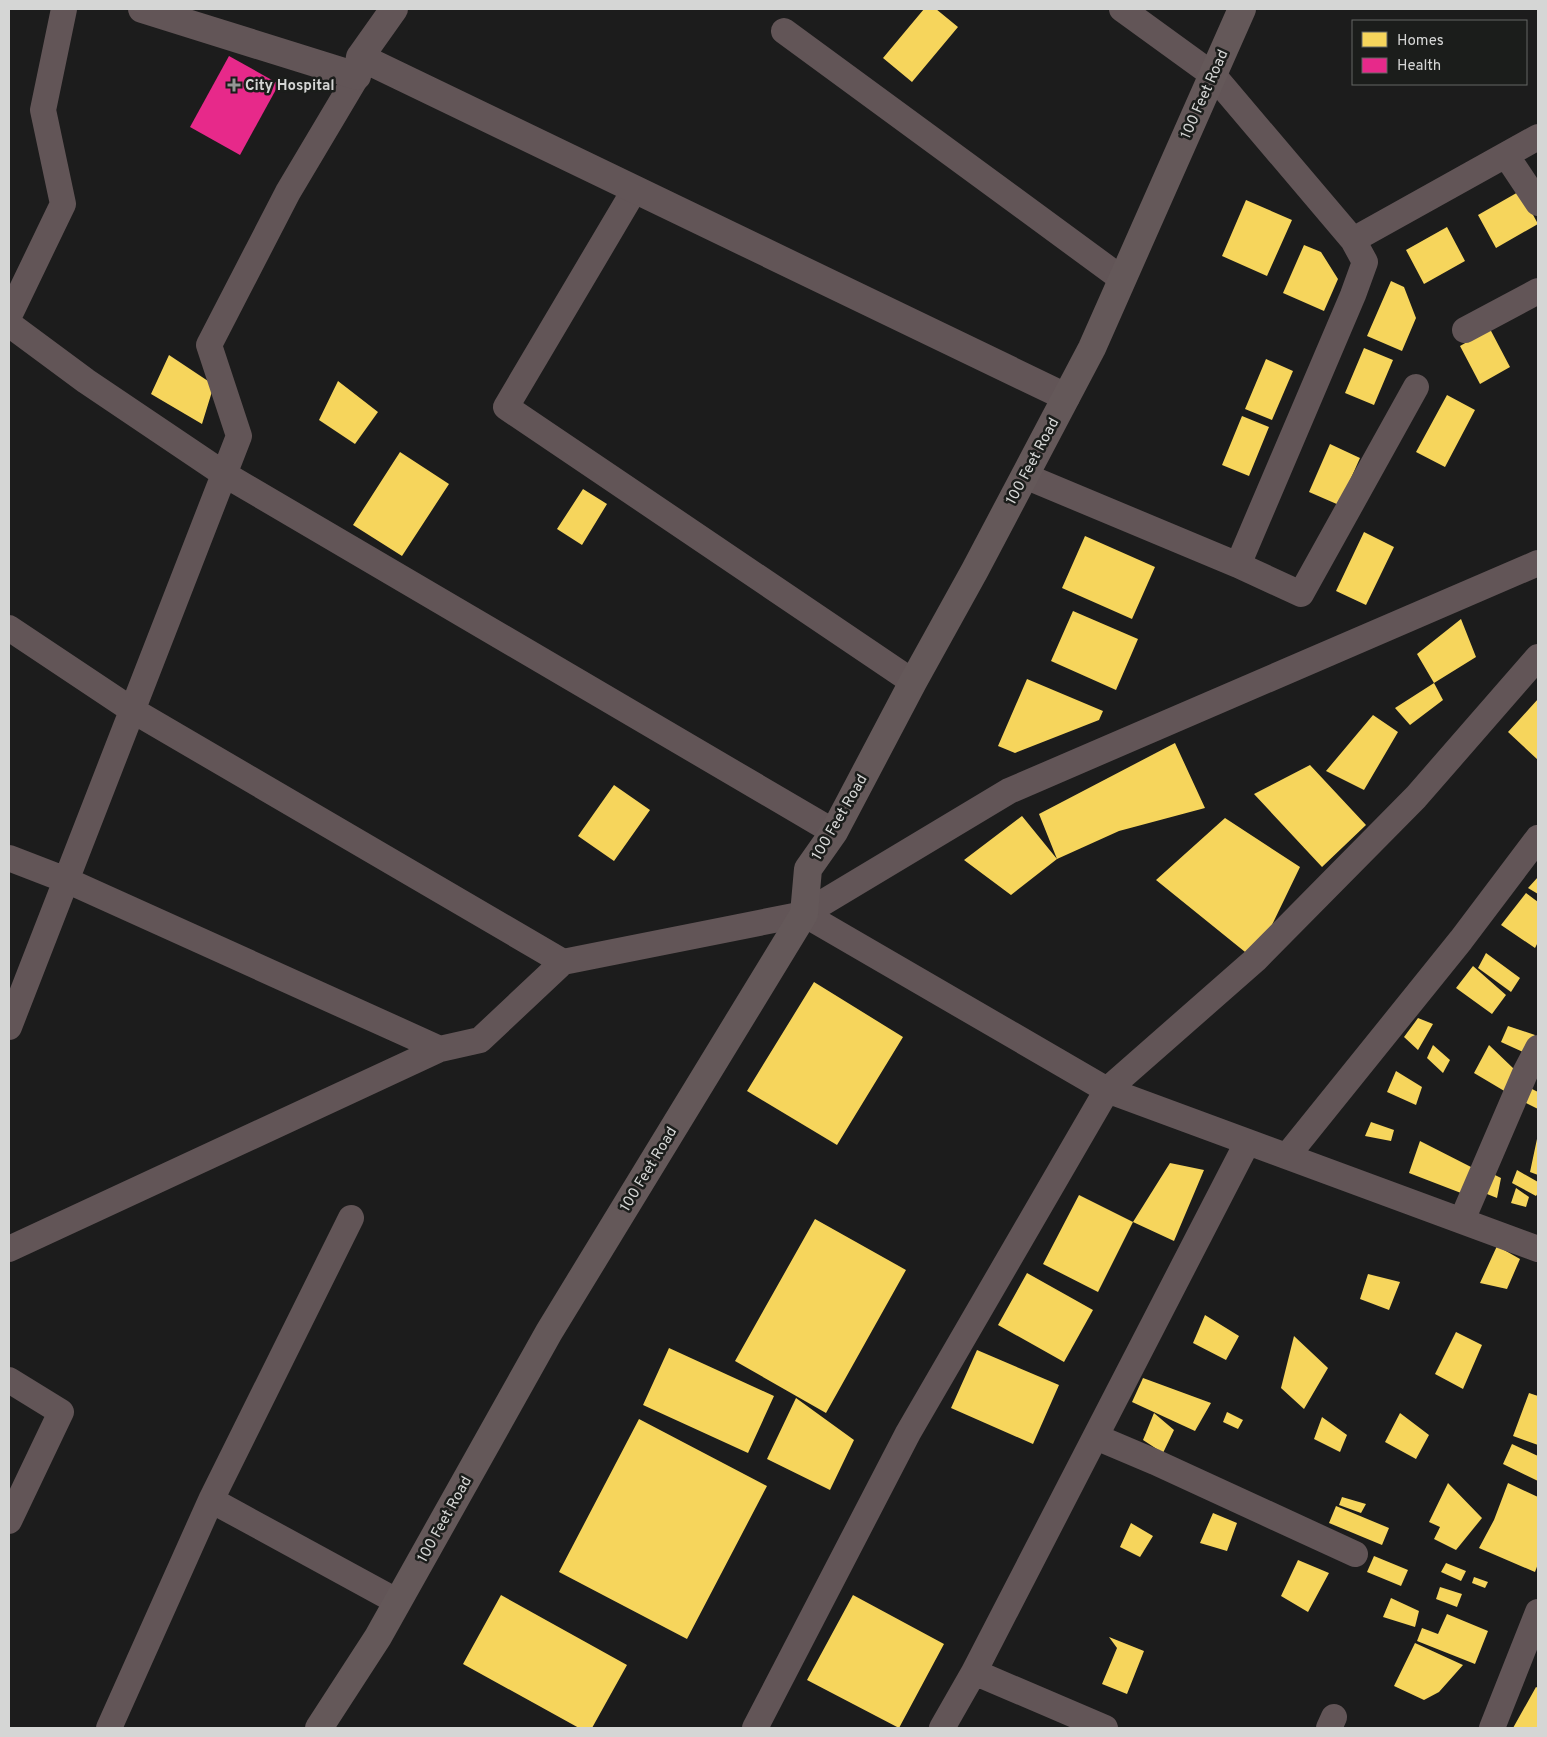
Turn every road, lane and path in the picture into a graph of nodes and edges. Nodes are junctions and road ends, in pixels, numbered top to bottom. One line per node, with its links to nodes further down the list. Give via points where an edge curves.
1 (64, 9): 16 (street, via 43,110 64,204)
2 (142, 9): 7 (street)
3 (394, 9): 7 (street)
4 (1122, 9): 8 (street)
5 (1242, 9): 8 (main road, 100 Feet Road)
6 (784, 31): 14 (street)
7 (359, 66): 11 (street); 21 (street, via 288,192 209,345 239,436)
8 (1213, 75): 13 (street); 14 (main road, 100 Feet Road)
9 (1538, 137): 10 (street)
10 (1506, 155): 12 (street); 13 (street)
11 (635, 189): 20 (street); 27 (street, via 506,407)
12 (1538, 203)
13 (1353, 240): 24 (street, via 1365,262)
14 (1122, 279): 20 (main road, 100 Feet Road)
15 (1538, 291): 18 (street)
16 (9, 316)
17 (9, 324): 21 (street, via 86,381)
18 (1465, 330)
19 (1416, 387): 24 (street, via 1301,594)
20 (1066, 397): 22 (main road, 100 Feet Road)
21 (224, 474): 28 (street); 29 (street)
22 (1025, 476): 24 (street); 27 (main road, 100 Feet Road)
23 (1538, 563): 33 (street, via 1010,791)
24 (1238, 565)
25 (9, 628): 28 (street)
26 (1538, 657): 38 (street, via 1416,797 1255,960)
27 (913, 682): 29 (main road, 100 Feet Road)
28 (132, 710): 32 (street); 34 (street)
29 (834, 832): 33 (main road, 100 Feet Road, via 808,869)
30 (1538, 838): 40 (street, via 1461,940)
31 (9, 858): 32 (street)
32 (66, 880): 35 (street); 37 (street)
33 (804, 914): 34 (street); 38 (street); 50 (main road, 100 Feet Road, via 549,1332)
34 (564, 962): 37 (street, via 480,1040)
35 (9, 1027)
36 (1538, 1048): 42 (street)
37 (440, 1049): 43 (street)
38 (1107, 1090): 39 (street); 55 (street, via 908,1433)
39 (1247, 1143): 40 (street); 46 (street)
40 (1287, 1156): 42 (street)
41 (351, 1218): 47 (street)
42 (1462, 1220): 44 (street)
43 (9, 1249)
44 (1538, 1249)
45 (9, 1380): 48 (street, via 61,1412)
46 (1096, 1437): 49 (street); 52 (street)
47 (212, 1500): 50 (street); 53 (street)
48 (9, 1520)
49 (1355, 1554)
50 (398, 1602): 54 (main road, 100 Feet Road)
51 (1538, 1612): 58 (street)
52 (974, 1672): 56 (street); 57 (street)
53 (109, 1728)
54 (319, 1728)
55 (755, 1728)
56 (942, 1728)
57 (1105, 1728)
58 (1492, 1728)

